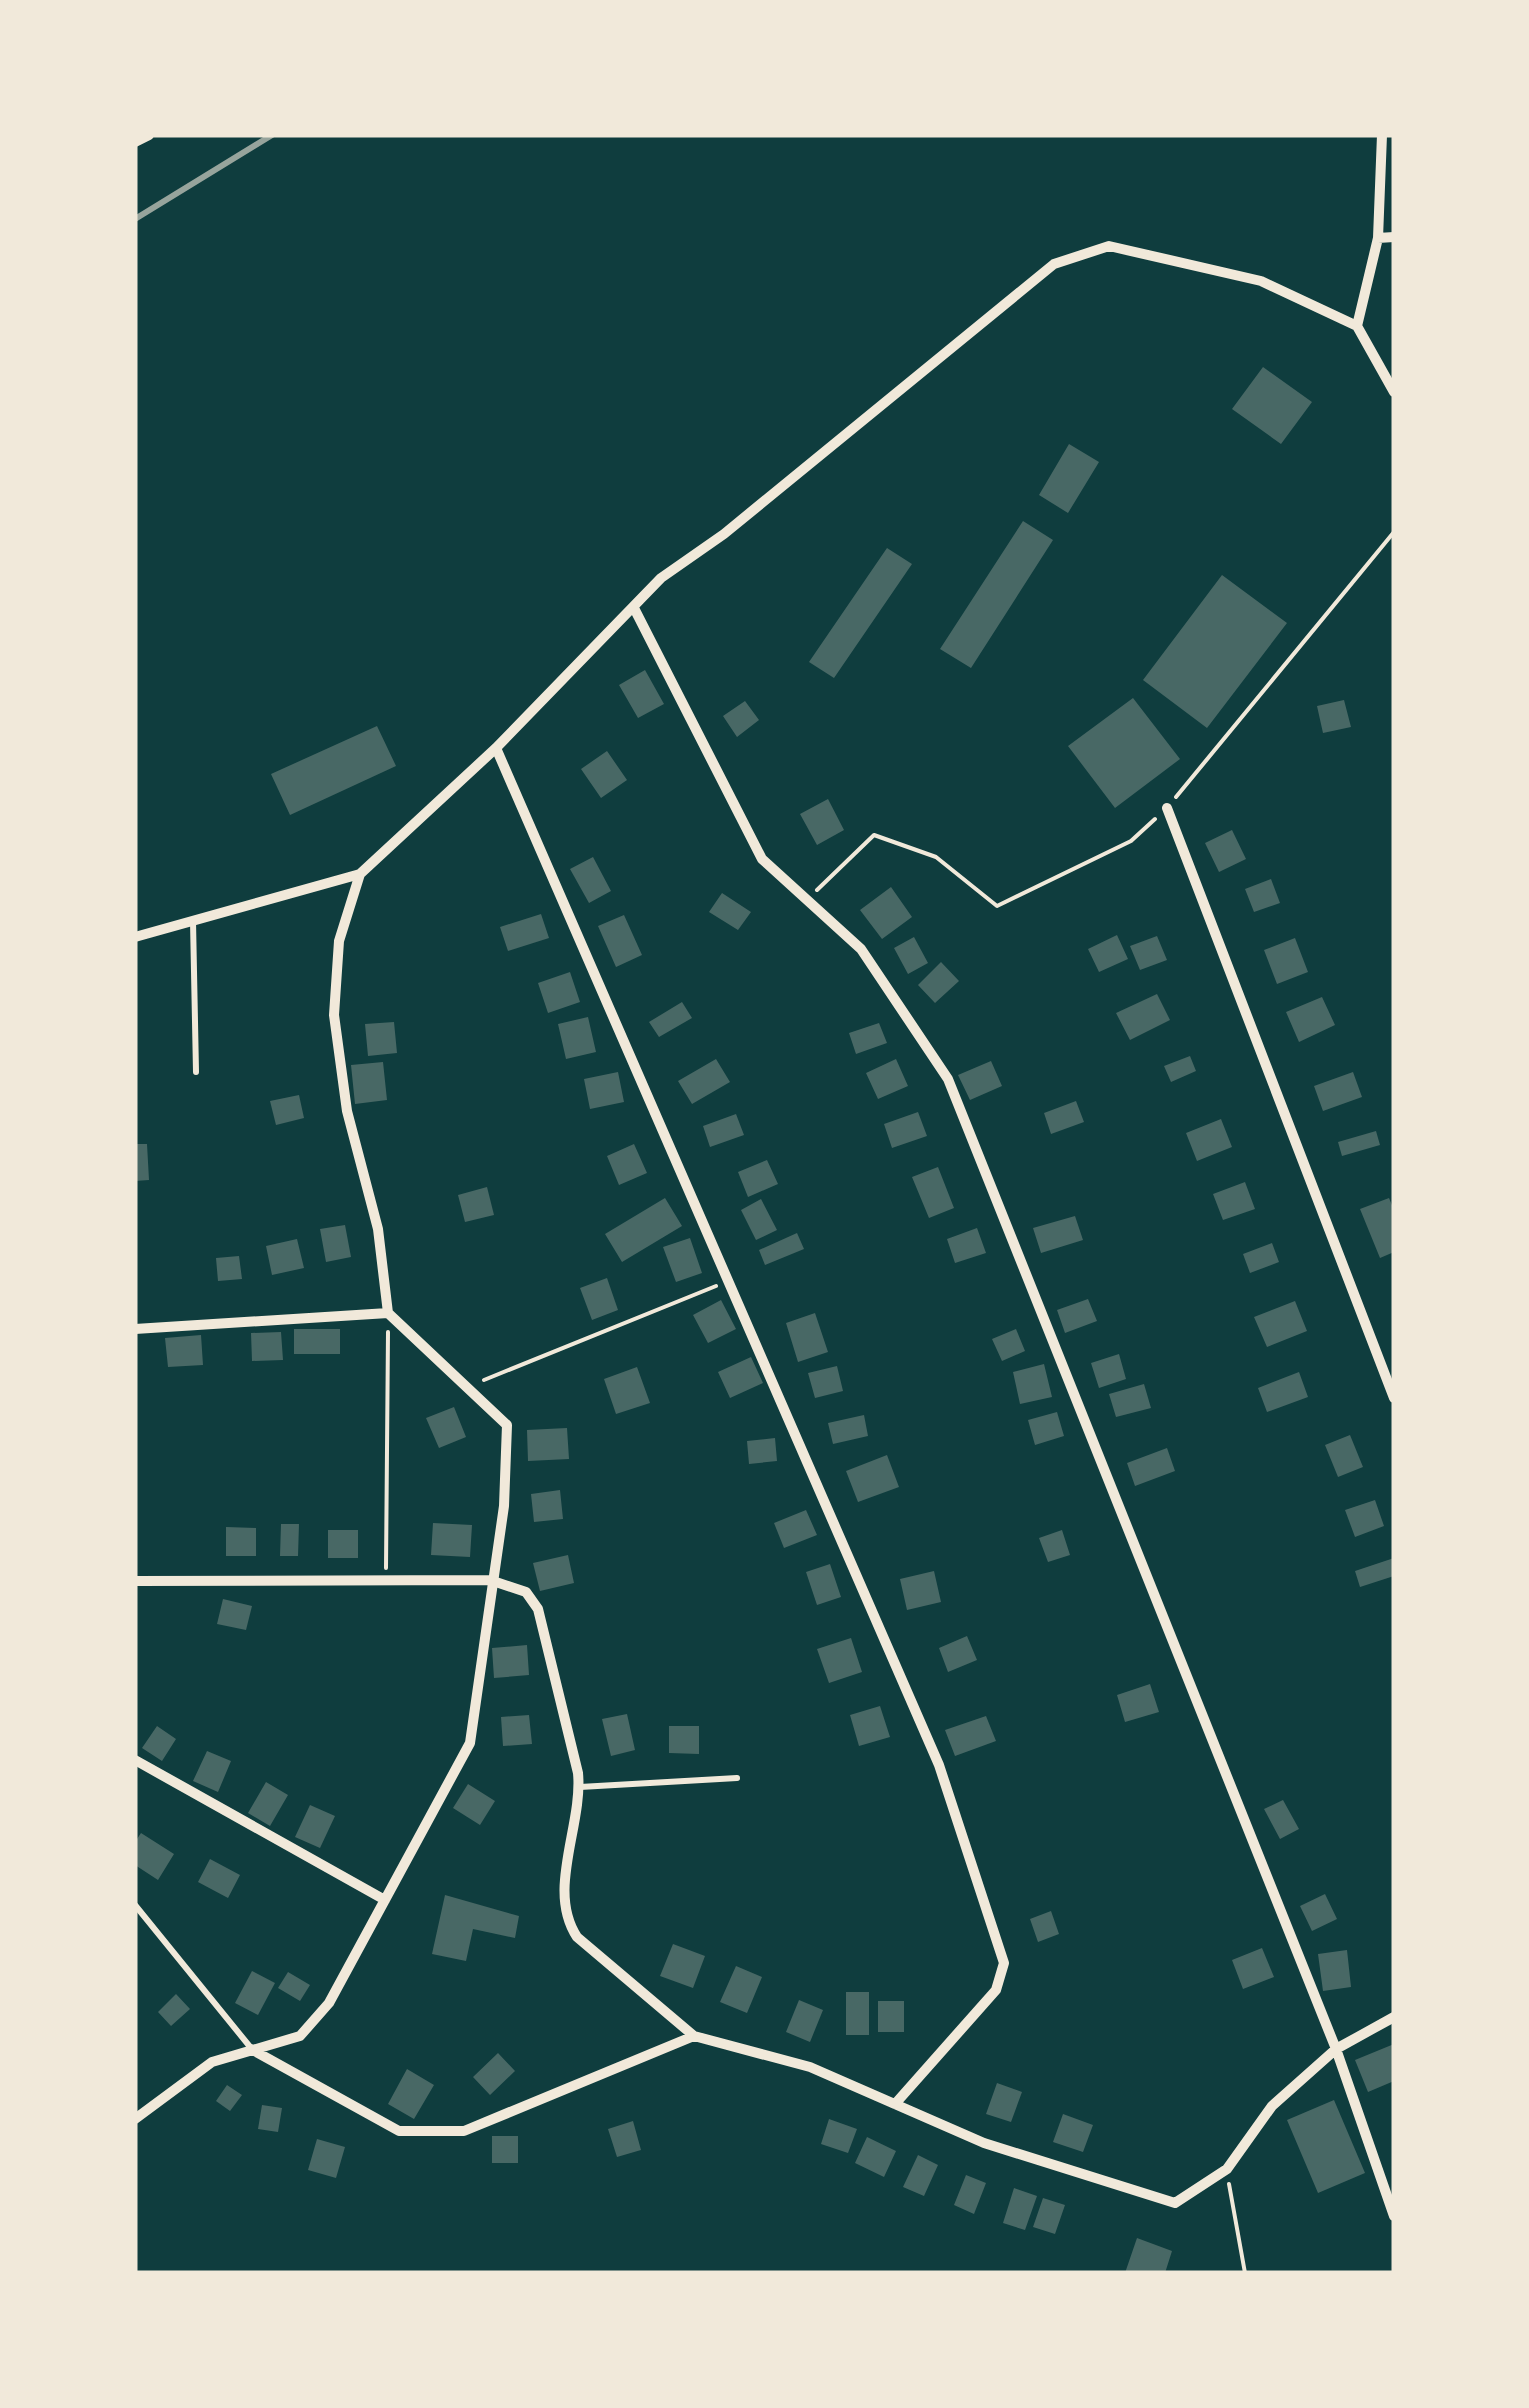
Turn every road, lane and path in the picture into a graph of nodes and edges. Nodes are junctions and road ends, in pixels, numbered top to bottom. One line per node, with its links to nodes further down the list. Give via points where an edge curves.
1 (148, 135): 3 (street)
2 (1382, 135): 5 (street)
3 (135, 142)
4 (1394, 237): 5 (street)
5 (1378, 238): 6 (street)
6 (1357, 326): 7 (street); 9 (street, via 1261,282 1109,246 1054,264 661,578)
7 (1394, 392)
8 (1394, 532): 11 (path)
9 (634, 608): 10 (street); 13 (street, via 762,859)
10 (496, 748): 12 (street); 17 (street)
11 (1167, 808): 13 (path, via 1131,841 996,906 936,857 874,835); 21 (street)
12 (360, 874): 14 (street); 18 (street, via 339,942 334,1015 347,1112 378,1229)
13 (806, 900): 33 (street, via 861,949 948,1079)
14 (193, 920): 15 (street); 16 (lane)
15 (135, 936)
16 (196, 1072)
17 (728, 1281): 20 (path); 34 (street, via 939,1765 1004,1963 996,1990)
18 (388, 1312): 19 (street); 20 (street); 23 (path)
19 (135, 1329)
20 (470, 1386): 24 (street, via 507,1425 504,1506)
21 (1394, 1398)
22 (135, 1580): 23 (street)
23 (386, 1580): 24 (street)
24 (490, 1580): 27 (street, via 526,1592 538,1609); 28 (street, via 470,1743)
25 (135, 1760): 28 (street)
26 (737, 1778): 27 (lane)
27 (580, 1787): 31 (street, via 566,1919)
28 (385, 1900): 32 (street, via 330,2003 300,2036)
29 (135, 1905): 32 (lane)
30 (1394, 2017): 33 (street)
31 (694, 2036): 32 (street, via 464,2131 399,2131); 34 (street, via 810,2067)
32 (251, 2049): 35 (street, via 212,2062)
33 (1336, 2049): 36 (street, via 1272,2106); 37 (street)
34 (896, 2104): 36 (street, via 984,2143 1175,2203)
35 (135, 2119)
36 (1227, 2169): 38 (path)
37 (1394, 2216)
38 (1245, 2273)

